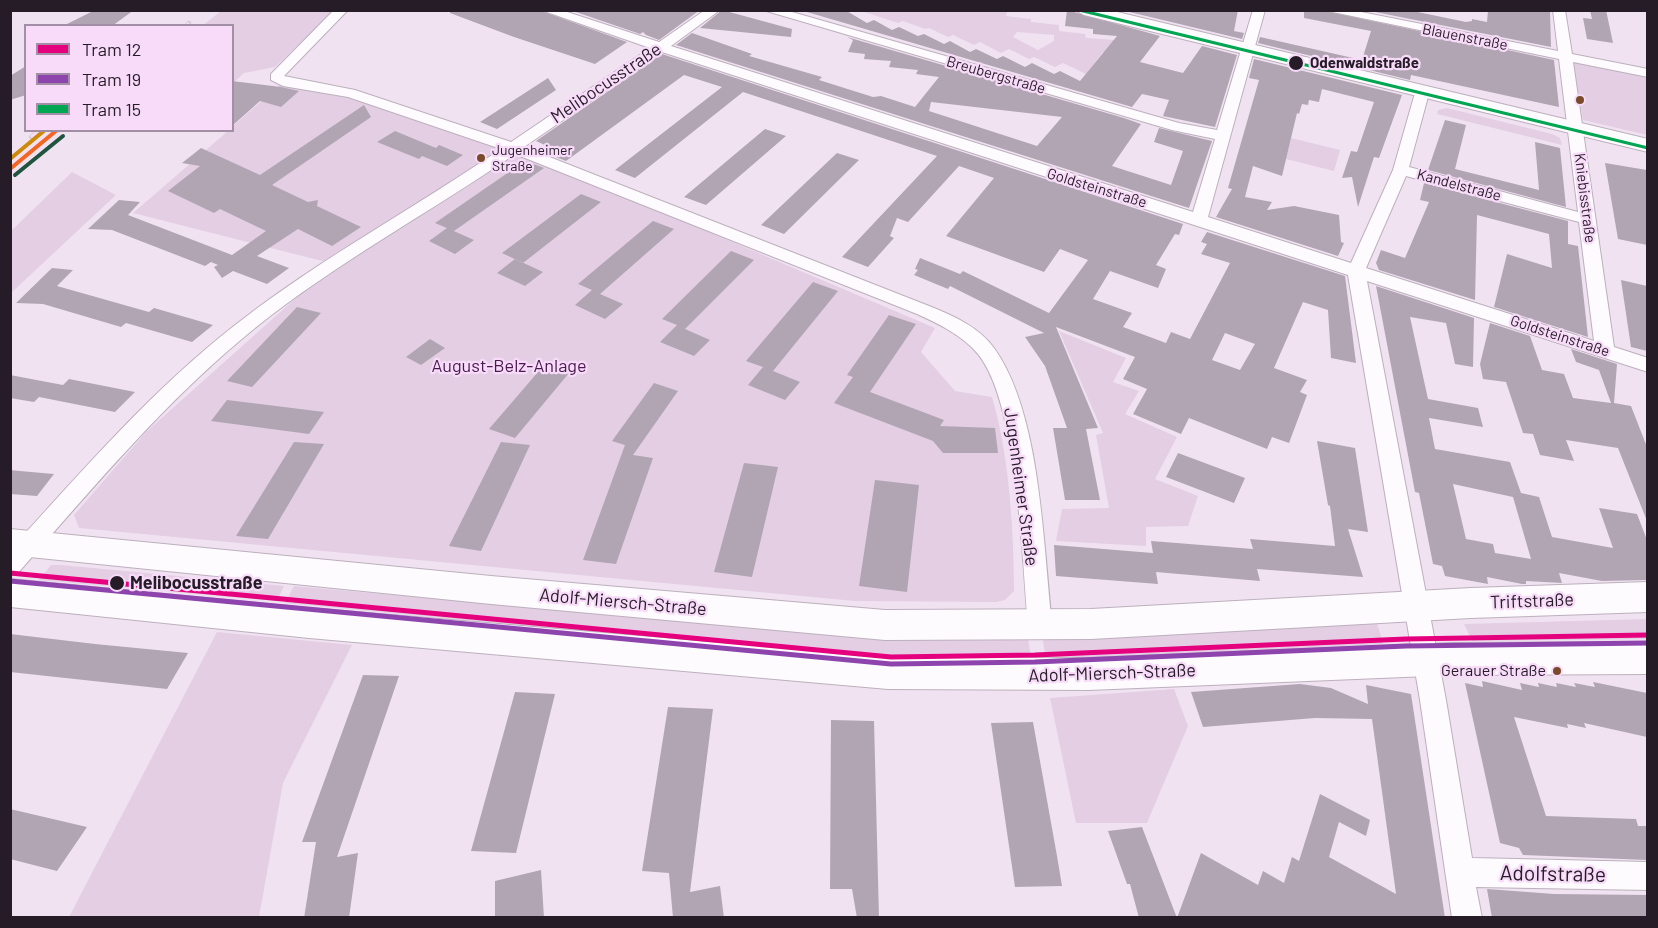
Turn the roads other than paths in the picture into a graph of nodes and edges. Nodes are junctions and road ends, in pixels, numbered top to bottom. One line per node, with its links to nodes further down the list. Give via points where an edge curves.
1 (342, 10): 17 (street, Jugenheimer Straße, via 276,77 283,82 393,105)
2 (547, 10): 9 (street, Goldsteinstraße)
3 (714, 10): 9 (street, Melibocusstraße)
4 (769, 10): 15 (street, Breubergstraße, via 1177,128)
5 (1084, 10): 10 (main road)
6 (1259, 10): 10 (street)
7 (1329, 10): 11 (street, Blauenstraße)
8 (1558, 10): 11 (street, Kniebisstraße)
9 (660, 46): 17 (street, Melibocusstraße); 20 (street, Goldsteinstraße)
10 (1248, 51): 13 (main road); 15 (street)
11 (1566, 57): 12 (street, Blauenstraße); 14 (street, Kniebisstraße)
12 (1647, 73)
13 (1422, 93): 14 (main road); 18 (street)
14 (1576, 130): 16 (main road); 19 (street, Kniebisstraße)
15 (1224, 136): 20 (street)
16 (1647, 146)
17 (511, 148): 24 (street, Melibocusstraße, via 334,263 243,329 141,420); 28 (street, Jugenheimer Straße, via 923,310 950,322 977,341 997,367 1009,402 1026,497)
18 (1401, 170): 19 (street, Kandelstraße); 21 (street, Kandelstraße)
19 (1587, 219): 22 (street, Kniebisstraße)
20 (1199, 220): 21 (street, Goldsteinstraße)
21 (1356, 270): 22 (street, Goldsteinstraße); 27 (street)
22 (1605, 351): 23 (street, Goldsteinstraße)
23 (1647, 365)
24 (17, 551): 28 (main road, Adolf-Miersch-Straße, via 885,625)
25 (10, 593): 30 (main road, Adolf-Miersch-Straße, via 309,623 932,675 1044,677)
26 (1647, 597): 27 (main road, Triftstraße)
27 (1417, 607): 28 (main road, Adolf-Miersch-Straße); 30 (street)
28 (1040, 624)
29 (1647, 658): 30 (main road)
30 (1426, 660): 31 (street)
31 (1459, 872): 32 (street, Adolfstraße); 33 (street)
32 (1647, 876)
33 (1467, 918)

